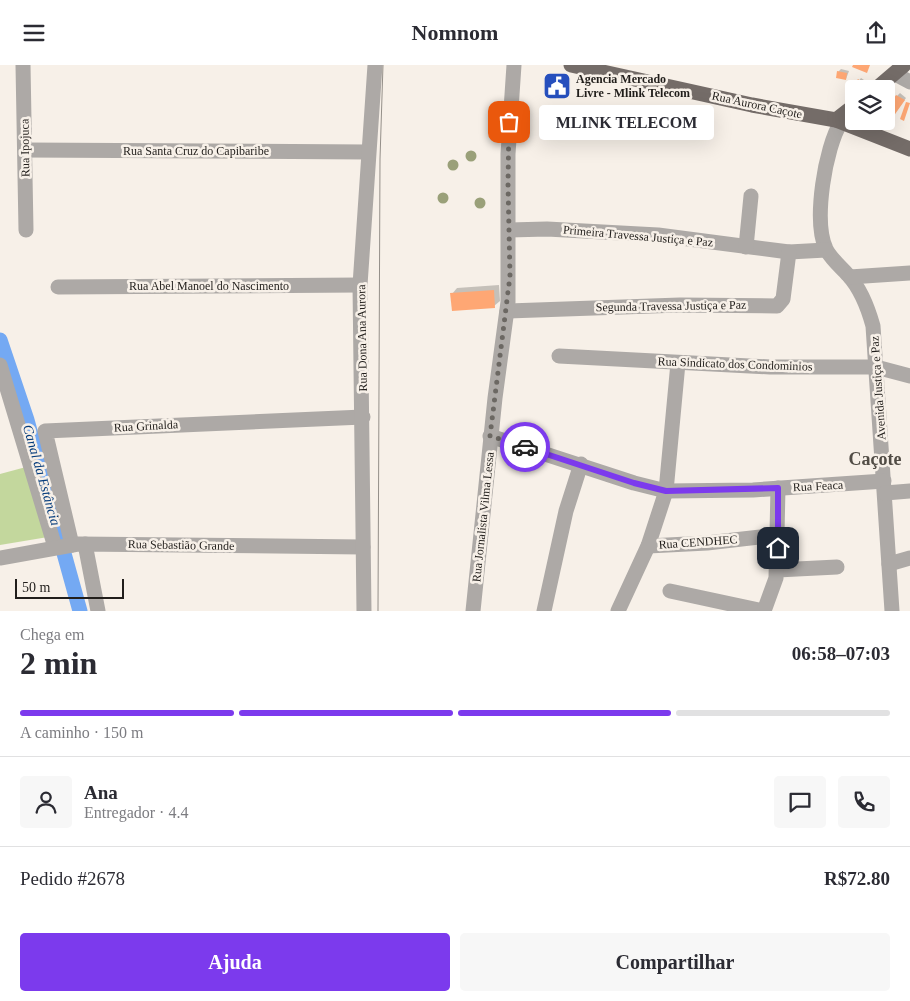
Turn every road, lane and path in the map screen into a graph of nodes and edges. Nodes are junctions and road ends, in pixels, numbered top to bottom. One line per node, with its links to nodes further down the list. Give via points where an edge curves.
1 (23, 65): 11 (street, Rua Ipojuca)
2 (375, 65): 12 (street, Rua Dona Ana Aurora)
3 (514, 65): 15 (street, Rua Jornalista Vilma Lessa, via 509,138)
4 (571, 65): 9 (main road, Rua Aurora Caçote)
5 (899, 69): 6 (main road); 7 (street)
6 (886, 80)
7 (910, 83)
8 (845, 114): 9 (main road)
9 (838, 121): 10 (main road, Rua Aurora Caçote); 17 (street, via 824,192 822,235)
10 (910, 149)
11 (25, 151): 12 (street, Rua Santa Cruz do Capibaribe); 14 (street, Rua Ipojuca)
12 (368, 152): 21 (street, Rua Dona Ana Aurora)
13 (751, 196): 16 (street)
14 (26, 230)
15 (509, 231): 16 (street, Primeira Travessa Justiça e Paz, via 546,229 658,235); 23 (street, Rua Jornalista Vilma Lessa)
16 (746, 247): 18 (street, Primeira Travessa Justiça e Paz)
17 (826, 250): 18 (street, Primeira Travessa Justiça e Paz); 20 (street, Avenida Justiça e Paz)
18 (789, 252): 23 (street, Segunda Travessa Justiça e Paz, via 783,299 777,306 680,305)
19 (910, 273): 20 (street)
20 (850, 277): 27 (street, Avenida Justiça e Paz, via 871,317)
21 (360, 285): 22 (street, Rua Abel Manoel do Nascimento); 29 (street, Rua Dona Ana Aurora)
22 (58, 287)
23 (507, 311): 30 (street, Rua Jornalista Vilma Lessa)
24 (559, 356): 25 (street, Rua Sindicato dos Condominios)
25 (678, 363): 27 (street, Rua Sindicato dos Condominios); 34 (street)
26 (0, 365): 37 (street)
27 (876, 367): 28 (street, Rua Sindicato dos Condominios); 32 (street, Avenida Justiça e Paz)
28 (910, 376)
29 (363, 417): 37 (street, Rua Grinalda, via 45,431); 39 (street, Rua Dona Ana Aurora)
30 (490, 436): 31 (street, Rua Feaca); 48 (street, Rua Jornalista Vilma Lessa)
31 (582, 464): 34 (street, Rua Feaca); 49 (street, via 566,511)
32 (885, 487): 33 (street, Rua Feaca); 35 (street, Rua Feaca); 42 (street, Avenida Justiça e Paz)
33 (778, 488): 34 (street, Rua Feaca); 36 (street)
34 (666, 491): 38 (street)
35 (910, 491)
36 (778, 535): 38 (street, Rua CENDHEC); 44 (street)
37 (69, 545): 39 (street, Rua Sebastião Grande); 40 (street, Rua Sebastião Grande); 46 (street)
38 (648, 546): 50 (street)
39 (364, 547): 47 (street, Rua Dona Ana Aurora)
40 (0, 558)
41 (910, 558): 42 (street)
42 (889, 564): 52 (street, Avenida Justiça e Paz)
43 (838, 567): 44 (street)
44 (777, 569): 51 (street)
45 (670, 591): 51 (street)
46 (98, 611)
47 (364, 611)
48 (474, 611)
49 (544, 611)
50 (618, 611)
51 (763, 611)
52 (892, 611)

